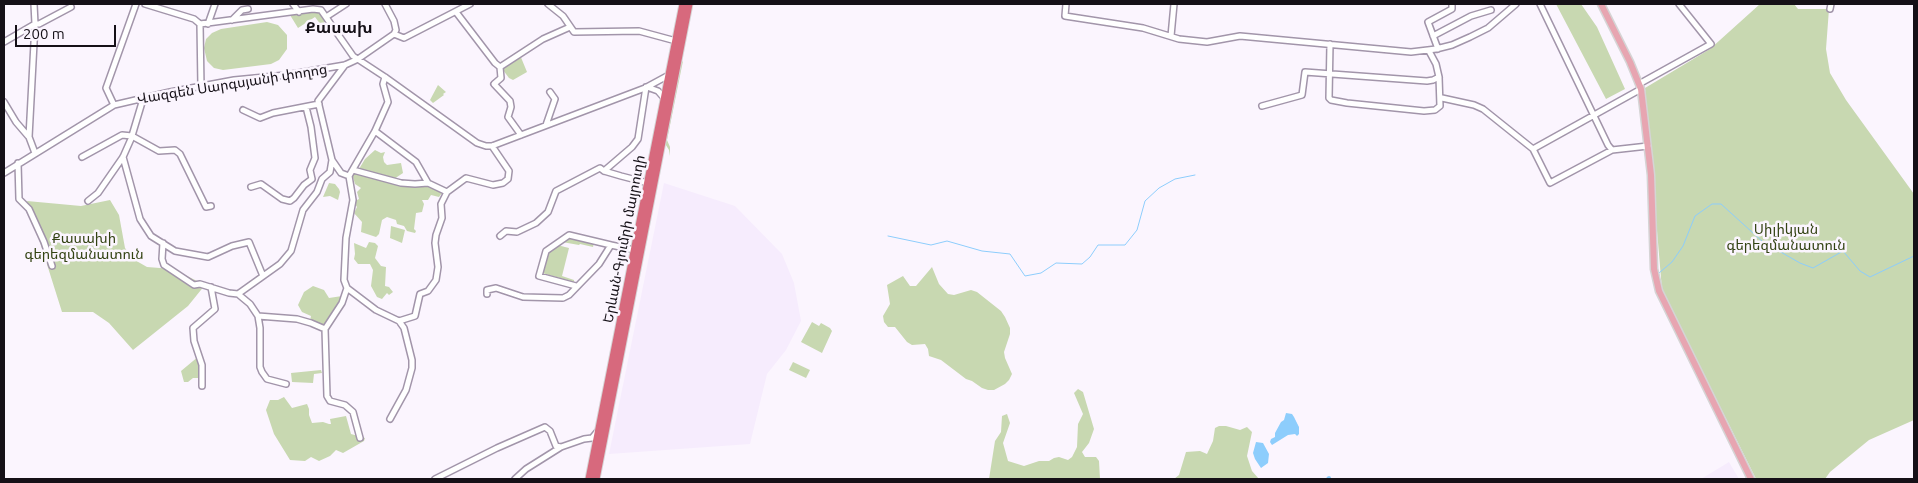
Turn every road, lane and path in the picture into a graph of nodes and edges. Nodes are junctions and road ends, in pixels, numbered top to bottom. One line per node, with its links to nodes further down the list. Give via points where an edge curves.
1 (34, 4): 27 (street)
2 (136, 4): 55 (street, via 106,88)
3 (145, 4): 28 (street, via 194,19)
4 (215, 4): 29 (street)
5 (294, 4): 22 (street)
6 (346, 4): 24 (street)
7 (385, 4): 31 (street, via 394,21)
8 (548, 4): 30 (street, via 563,16)
9 (683, 4): 34 (highway, Երևան-Գյումրի մայրուղի)
10 (690, 4): 87 (highway, Երևան-Գյումրի մայրուղի)
11 (1066, 4): 32 (street, via 1065,16 1143,28)
12 (1174, 4): 32 (street)
13 (1452, 4): 33 (street, via 1452,9 1428,22)
14 (1516, 4): 37 (street, via 1488,28)
15 (1540, 4): 59 (street)
16 (1601, 4): 47 (main road)
17 (1679, 4): 47 (street, via 1711,44)
18 (466, 5): 23 (street)
19 (248, 6): 25 (street); 26 (street)
20 (71, 7): 27 (street)
21 (1492, 10): 33 (street, via 1471,16)
22 (299, 12): 24 (street, via 317,9); 25 (street)
23 (456, 12): 31 (street, via 404,38); 41 (street)
24 (326, 17): 39 (street)
25 (247, 18): 26 (street)
26 (231, 21): 29 (street)
27 (35, 24): 35 (street); 64 (street)
28 (200, 24): 29 (street); 46 (street)
29 (208, 24)
30 (570, 27): 34 (street, via 574,32 639,31); 41 (street, via 543,39)
31 (394, 34): 39 (street, Վազգեն Սարգսյանի փողոց)
32 (1171, 36): 36 (street, via 1207,42 1240,36)
33 (1432, 36): 37 (street)
34 (676, 40): 42 (highway, Երևան-Գյումրի մայրուղի)
35 (4, 42)
36 (1330, 44): 38 (street); 43 (street)
37 (1438, 48): 38 (street)
38 (1429, 51): 45 (street)
39 (358, 59): 40 (street, Վազգեն Սարգսյանի փողոց); 44 (street)
40 (345, 65): 46 (street, Վազգեն Սարգսյանի փողոց); 54 (street)
41 (500, 66): 62 (street, via 501,78 494,84 510,101 508,117)
42 (669, 74): 48 (street); 50 (highway, Երևան-Գյումրի մայրուղի)
43 (1330, 74): 45 (street, via 1426,81); 45 (street, via 1328,98 1331,100 1424,111 1440,106); 56 (street, via 1305,72 1302,95)
44 (385, 77): 61 (street, via 383,84 388,102); 65 (street, via 477,143)
45 (1439, 77)
46 (201, 86): 52 (street, Վազգեն Սարգսյանի փողոց)
47 (1640, 86): 59 (street); 66 (main road)
48 (646, 87): 50 (street, via 658,91); 60 (street); 75 (street, via 638,139)
49 (550, 92): 60 (street, via 555,99)
50 (664, 98): 78 (highway, Երևան-Գյումրի մայրուղի)
51 (1442, 98): 67 (street, via 1483,109)
52 (143, 99): 55 (street, Վազգեն Սարգսյանի փողոց); 63 (street)
53 (4, 102): 64 (street)
54 (319, 104): 57 (street); 72 (street)
55 (114, 105): 69 (street, Վազգեն Սարգսյանի փողոց)
56 (1262, 106)
57 (306, 107): 58 (street, via 260,118); 80 (street, via 315,158 310,170 312,179 290,201 261,184)
58 (243, 110)
59 (1593, 116): 67 (street); 68 (street)
60 (546, 125): 62 (street)
61 (375, 131): 74 (street); 79 (street, via 416,162)
62 (521, 135): 65 (street)
63 (132, 136): 70 (street, via 117,137); 71 (street); 83 (street, via 158,151 180,154 206,207)
64 (29, 137): 69 (street)
65 (492, 146): 81 (street, via 509,171 508,180 493,185 466,178)
66 (1648, 146): 68 (street); 108 (main road, via 1654,269 1659,291)
67 (1533, 149): 68 (street, via 1550,183)
68 (1612, 150)
69 (35, 153): 73 (street, Վազգեն Սարգսյանի փողոց)
70 (82, 157)
71 (123, 157): 82 (street, via 98,193); 85 (street, via 140,219 151,236)
72 (332, 160): 77 (street, via 341,173); 89 (street, via 330,172 303,210 291,251)
73 (18, 163): 76 (street, Վազգեն Սարգսյանի փողոց); 88 (street, via 19,199 29,209)
74 (352, 170): 77 (street); 79 (street, via 401,183)
75 (604, 171): 78 (street); 84 (street, via 600,168 556,191 548,212 536,224 517,232 506,231)
76 (4, 172)
77 (349, 176): 92 (street, via 353,200 346,238 344,280)
78 (648, 182): 87 (highway, Երևան-Գյումրի մայրուղի)
79 (428, 183): 81 (street)
80 (251, 187)
81 (447, 192): 96 (street, via 440,204 442,218 435,243 436,280 428,291 420,294 415,316)
82 (88, 201)
83 (211, 206)
84 (500, 236)
85 (163, 243): 89 (street, via 175,251 208,257 249,242); 91 (street, via 164,265 194,285)
86 (611, 245): 87 (street); 90 (street); 90 (street, via 569,235 546,252 539,276)
87 (636, 252): 101 (highway, Երևան-Գյումրի մայրուղի); 107 (highway, Երևան-Գյումրի մայրուղի)
88 (52, 266)
89 (263, 276): 93 (street)
90 (576, 286): 94 (street, via 563,298 523,298 496,288 487,290)
91 (211, 287): 93 (street); 99 (street, via 215,309 193,328 202,365)
92 (347, 288): 96 (street, via 376,310); 97 (street)
93 (238, 294): 95 (street)
94 (487, 294)
95 (258, 316): 97 (street, via 297,319); 98 (street, via 260,367 267,379)
96 (399, 321): 100 (street, via 404,328 412,368 406,390)
97 (326, 329): 102 (street, via 327,396 330,401 345,404 353,412)
98 (286, 384)
99 (202, 386)
100 (390, 419)
101 (599, 430): 103 (street, via 592,438); 106 (highway, Երևան-Գյումրի մայրուղի)
102 (360, 438)
103 (561, 447): 104 (street, via 556,446 545,427); 105 (street)
104 (435, 479)
105 (515, 479)
106 (589, 479)
107 (596, 479)
108 (1751, 479)

